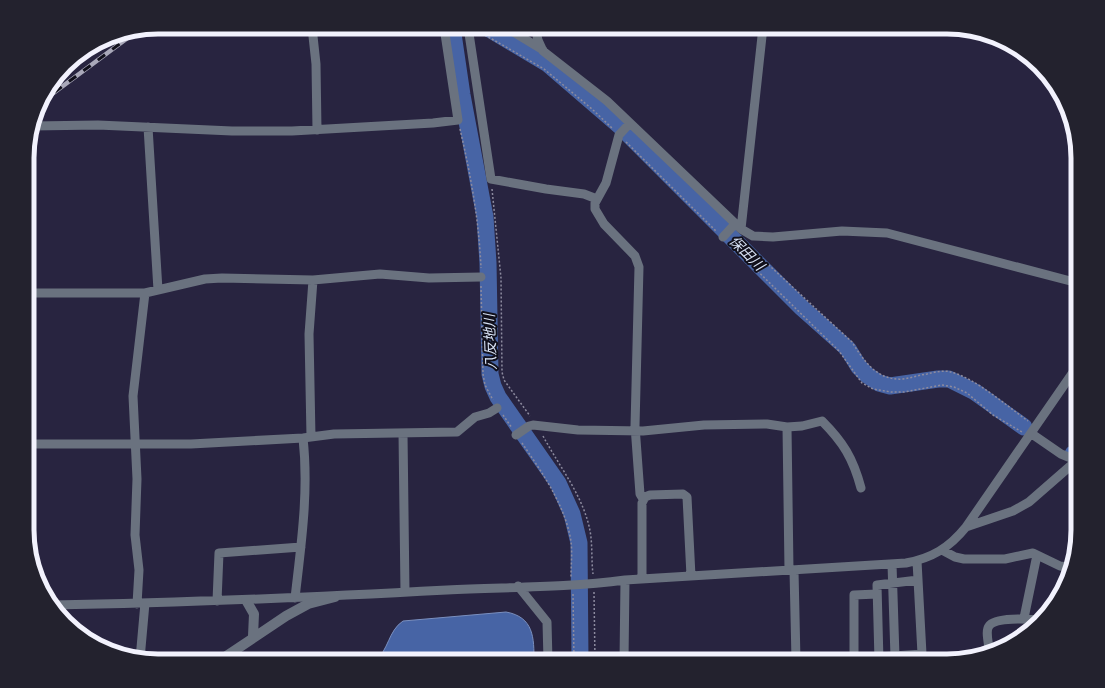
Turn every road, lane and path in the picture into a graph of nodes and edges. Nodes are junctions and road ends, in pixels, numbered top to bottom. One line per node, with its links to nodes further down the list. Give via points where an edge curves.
1 (313, 34): 13 (street)
2 (445, 34): 9 (street)
3 (467, 34): 14 (street, via 491,179 584,194)
4 (483, 34): 12 (path, via 544,69 592,109)
5 (516, 34): 8 (street)
6 (537, 34): 8 (street)
7 (762, 34): 15 (street)
8 (544, 51): 12 (street, via 607,101)
9 (458, 120): 13 (street); 17 (path, via 476,209)
10 (38, 126): 11 (street)
11 (148, 127): 13 (street, via 232,131); 20 (street)
12 (624, 129): 14 (street, via 606,183); 15 (street); 15 (path)
13 (317, 130)
14 (597, 199): 26 (street, via 597,216 635,256 639,267)
15 (730, 231): 19 (street, via 773,238 842,231 886,233); 27 (path, via 839,351 862,383 873,389 891,392 942,385 954,387 967,393 993,415)
16 (742, 240): 27 (path, via 852,342 873,370 885,377 902,379 939,372 967,377)
17 (481, 277): 18 (street, via 429,278 380,274); 24 (path, via 483,374 485,385)
18 (313, 280): 20 (street, via 222,278); 30 (street)
19 (1071, 281)
20 (158, 290): 22 (street)
21 (34, 293): 22 (street)
22 (145, 293): 32 (street, via 133,385)
23 (1071, 375): 27 (street)
24 (497, 408): 28 (street, via 475,417 457,432); 29 (path)
25 (786, 427): 26 (street, via 767,424 704,425); 35 (street, via 822,421 841,440 850,455); 44 (street)
26 (636, 430): 29 (street, via 584,431 533,425); 36 (street, via 640,494)
27 (1033, 432): 33 (street); 37 (street)
28 (403, 433): 30 (street, via 334,434); 52 (street)
29 (517, 434): 50 (path, via 563,513 570,536)
30 (307, 438): 32 (street); 38 (street)
31 (34, 444): 32 (street)
32 (134, 444): 58 (street, via 137,478 135,535)
33 (1071, 458)
34 (1071, 466): 37 (street, via 1029,502 1013,511)
35 (861, 488)
36 (643, 499): 45 (street, via 656,495 683,494 688,497); 46 (street)
37 (966, 527): 39 (street)
38 (301, 547): 55 (street); 57 (street, via 219,553)
39 (942, 550): 40 (street, via 964,559 1005,559 1024,554); 41 (street)
40 (1037, 555): 43 (street); 60 (street)
41 (917, 561): 42 (street); 48 (street)
42 (892, 564): 44 (street); 49 (street)
43 (1065, 567)
44 (792, 570): 45 (street); 69 (street)
45 (691, 576): 46 (street)
46 (642, 579): 47 (street)
47 (625, 580): 50 (street); 68 (street)
48 (918, 580): 49 (street); 73 (street)
49 (892, 582): 53 (street, via 877,585); 72 (street)
50 (572, 584): 51 (street); 67 (path)
51 (518, 586): 52 (street); 66 (street, via 547,622)
52 (405, 592): 54 (street)
53 (877, 594): 70 (street, via 854,595); 71 (street)
54 (335, 597): 55 (street); 62 (street, via 308,604)
55 (295, 598): 56 (street)
56 (246, 600): 57 (street); 62 (street, via 254,614)
57 (217, 601): 58 (street)
58 (141, 603): 59 (street); 64 (street)
59 (60, 605)
60 (1024, 618): 61 (street); 63 (street, via 989,625 987,630)
61 (1033, 619)
62 (253, 636): 65 (street)
63 (989, 647)
64 (140, 653)
65 (229, 654)
66 (548, 654)
67 (574, 654)
68 (624, 654)
69 (796, 654)
70 (854, 654)
71 (879, 654)
72 (895, 654)
73 (922, 654)

